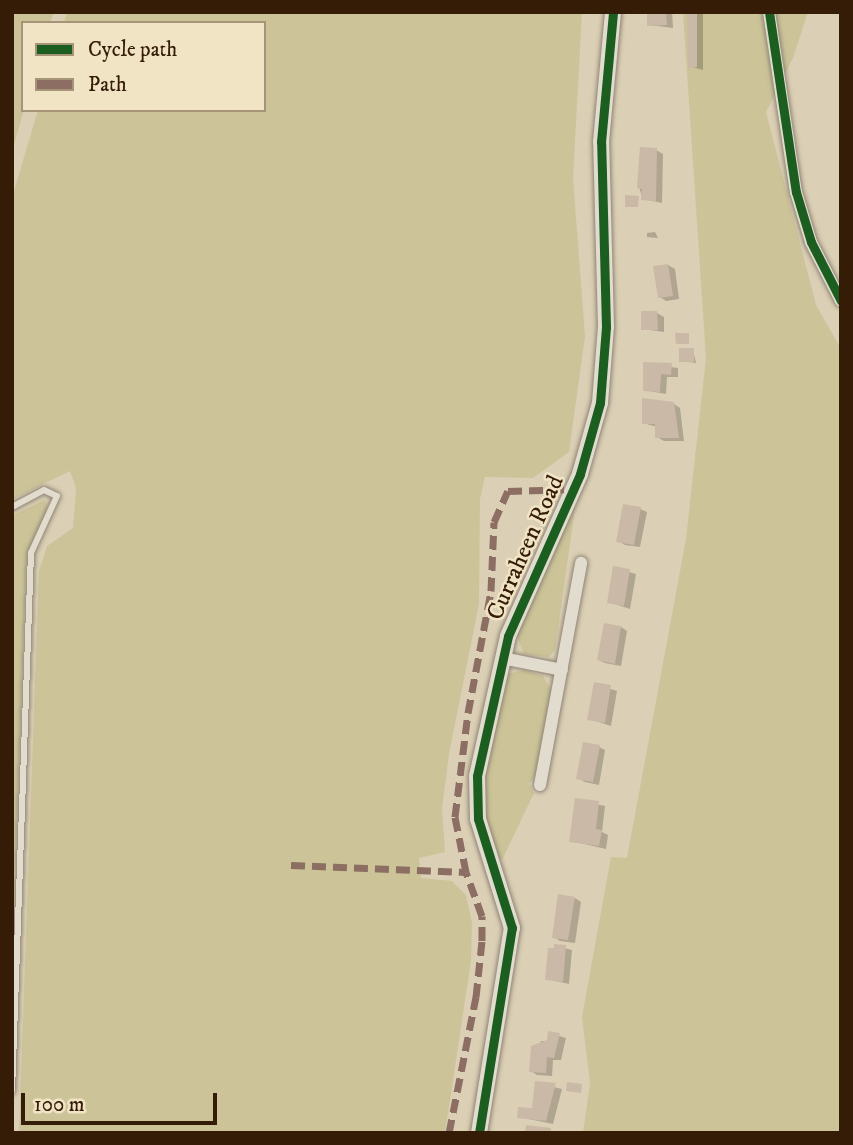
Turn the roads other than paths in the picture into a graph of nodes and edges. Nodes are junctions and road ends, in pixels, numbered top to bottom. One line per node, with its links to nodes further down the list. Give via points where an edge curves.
1 (613, 12): 6 (street, Curraheen Road, via 601,142 606,327 600,403 580,474)
2 (769, 12): 3 (street, via 796,192 811,242)
3 (841, 301)
4 (12, 507): 9 (lane, via 44,490 57,496 31,553)
5 (580, 562): 7 (street)
6 (502, 658): 7 (street); 10 (street, Curraheen Road, via 475,799 508,906 512,950)
7 (562, 670): 8 (street)
8 (540, 785)
9 (12, 1091)
10 (479, 1133)

